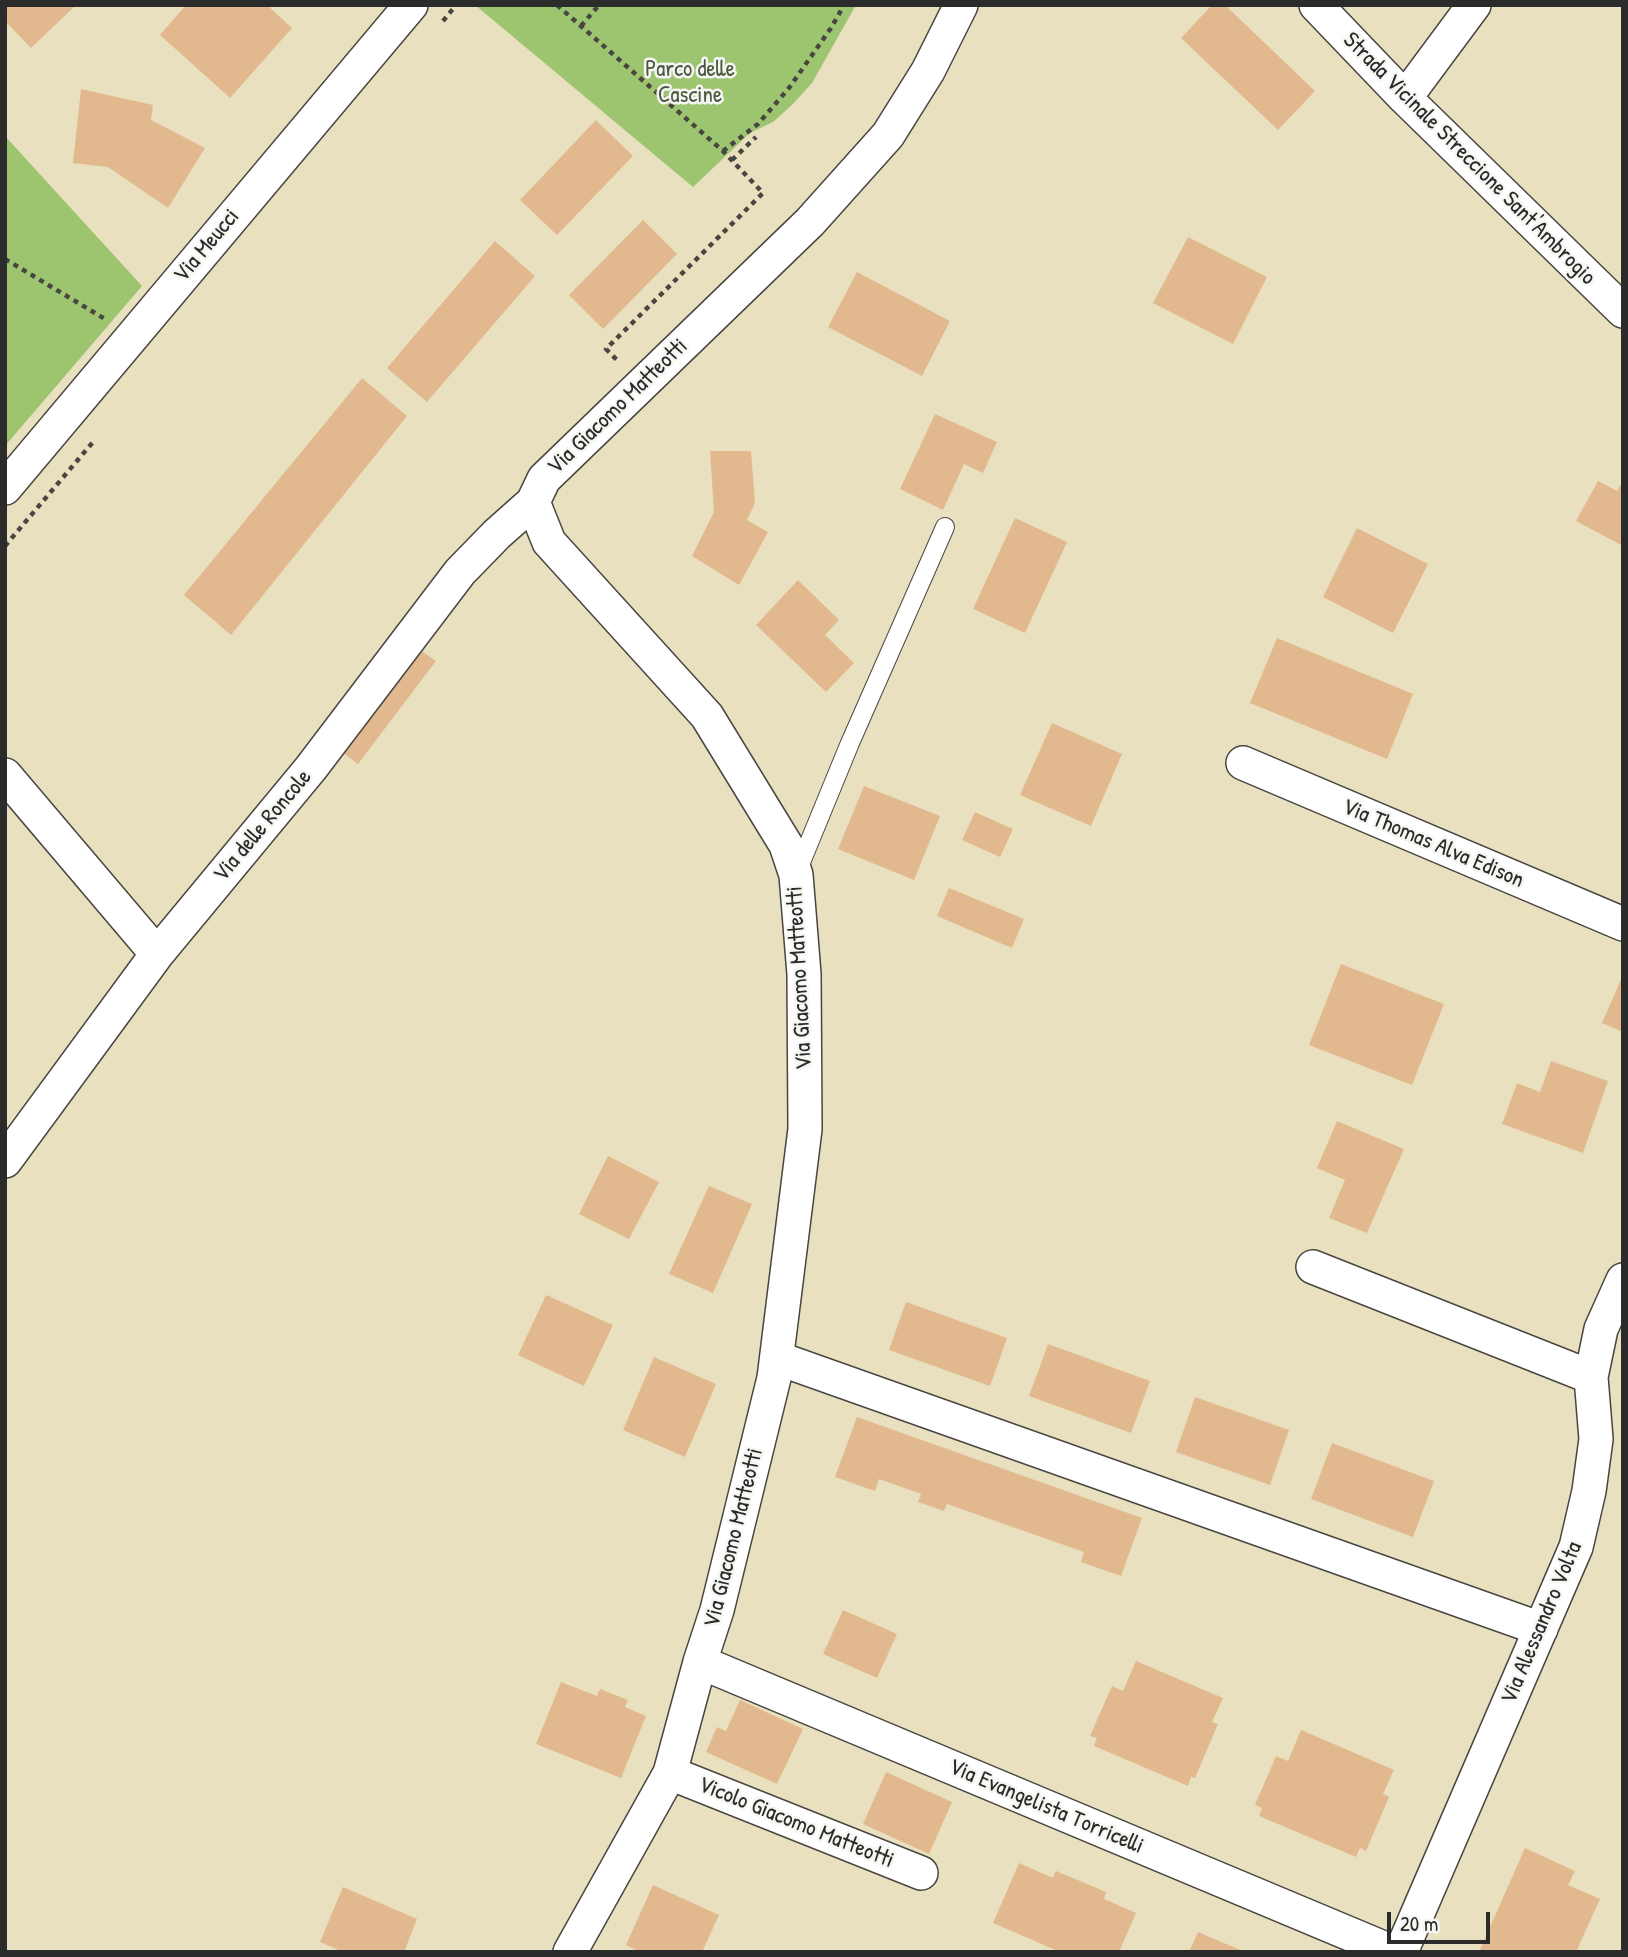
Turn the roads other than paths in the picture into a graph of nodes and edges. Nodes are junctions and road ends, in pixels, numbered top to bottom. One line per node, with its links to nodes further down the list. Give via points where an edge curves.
1 (411, 5): 7 (street, Via Meucci)
2 (961, 5): 8 (street, Via Giacomo Matteotti, via 928,71 888,135 810,222 544,479)
3 (1317, 5): 5 (street, Strada Vicinale Streccione Sant'Ambrogio)
4 (1475, 5): 5 (street)
5 (1405, 98): 6 (street, Strada Vicinale Streccione Sant'Ambrogio)
6 (1623, 311)
7 (5, 488)
8 (533, 502): 12 (street, Via Giacomo Matteotti, via 549,542 707,716 786,845); 14 (street, Via delle Roncole, via 460,572 311,768)
9 (945, 527): 12 (lane)
10 (1242, 763): 13 (street, Via Thomas Alva Edison)
11 (5, 775): 14 (street)
12 (796, 875): 18 (street, Via Giacomo Matteotti, via 804,974 805,1129)
13 (1623, 924)
14 (157, 954): 15 (street, Via delle Roncole)
15 (5, 1161)
16 (1313, 1267): 19 (street)
17 (1623, 1280): 19 (street, Via Alessandro Volta, via 1601,1329)
18 (777, 1358): 20 (street); 21 (street, Via Giacomo Matteotti, via 717,1610)
19 (1591, 1377): 20 (street, Via Alessandro Volta, via 1596,1439 1589,1491 1576,1547)
20 (1541, 1629): 26 (street, Via Alessandro Volta)
21 (700, 1662): 22 (street, Via Giacomo Matteotti); 25 (street, Via Evangelista Torricelli)
22 (670, 1773): 23 (street, Vicolo Giacomo Matteotti); 24 (street, Via Giacomo Matteotti)
23 (921, 1873)
24 (570, 1952)
25 (1393, 1952)
26 (1401, 1952)

